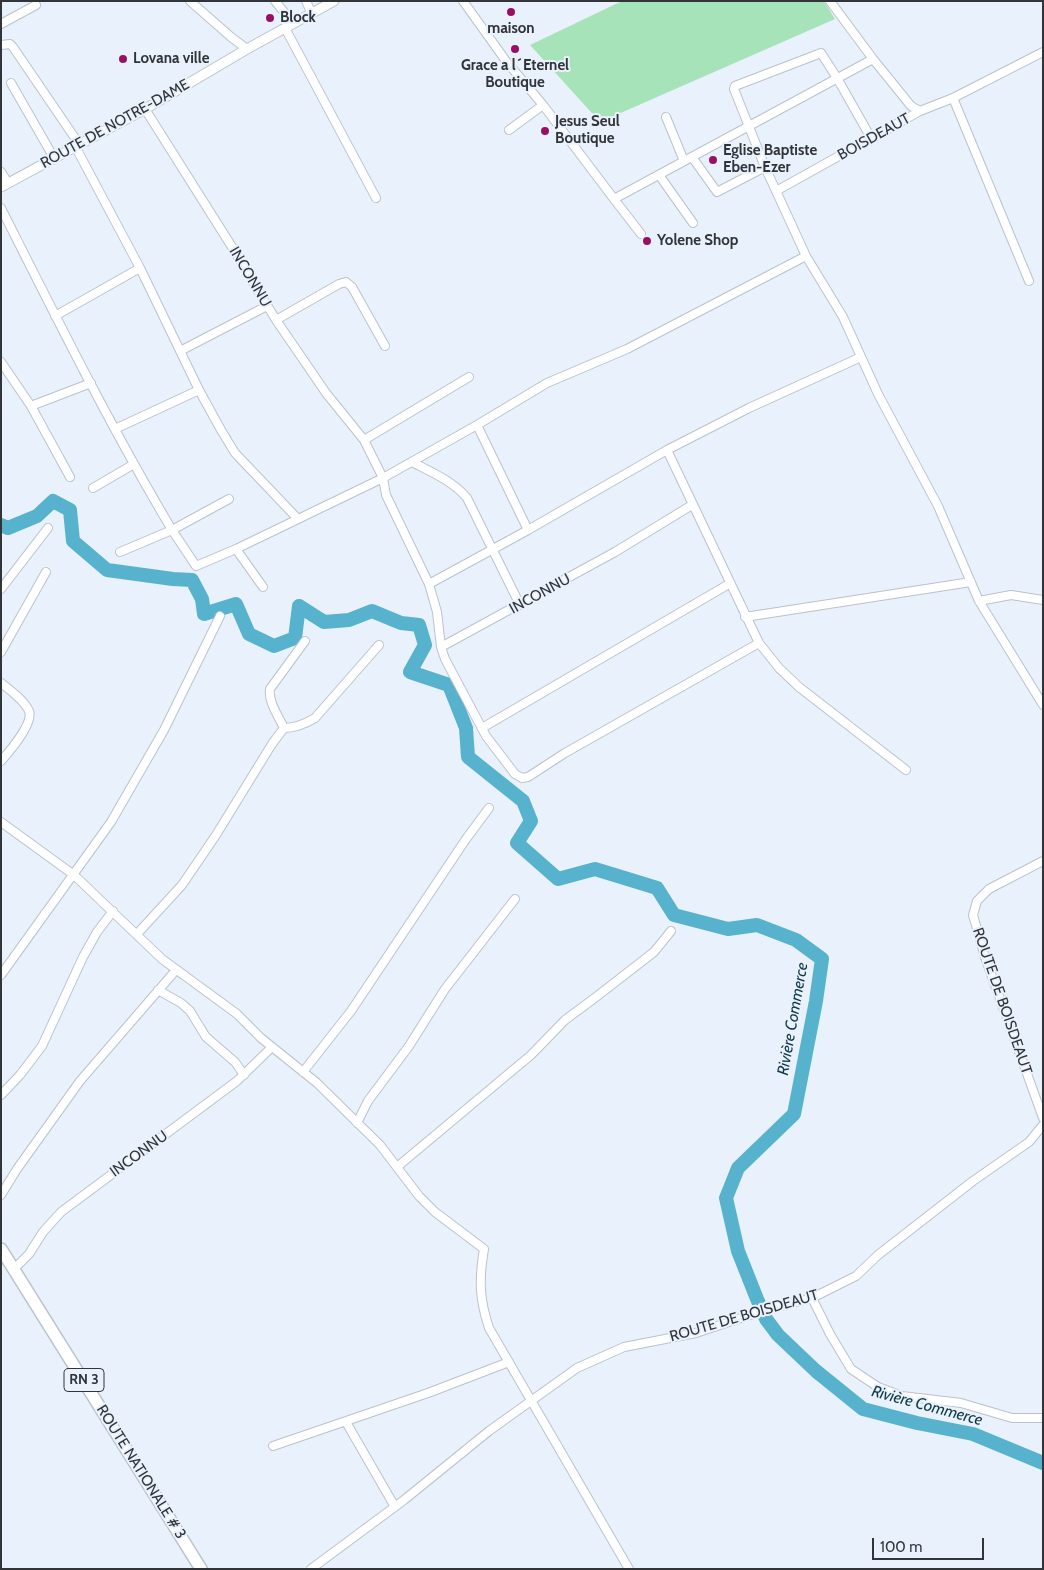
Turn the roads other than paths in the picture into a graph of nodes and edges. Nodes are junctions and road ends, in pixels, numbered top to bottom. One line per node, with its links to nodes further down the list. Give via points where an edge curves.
1 (190, 1): 12 (street)
2 (275, 1): 10 (street)
3 (306, 1): 8 (street)
4 (334, 1): 8 (street, ROUTE DE NOTRE-DAME)
5 (463, 1): 18 (street)
6 (830, 1): 14 (street)
7 (36, 5): 9 (street)
8 (312, 14): 10 (street, ROUTE DE NOTRE-DAME)
9 (1, 24)
10 (289, 26): 12 (street, ROUTE DE NOTRE-DAME); 34 (street)
11 (1, 45): 25 (street, via 10,44)
12 (247, 49): 19 (street, ROUTE DE NOTRE-DAME)
13 (1043, 52): 17 (street, BOISDEAUT)
14 (873, 59): 15 (street); 20 (street, via 911,106)
15 (838, 78): 22 (street); 22 (street, via 821,53 738,84 734,89); 24 (street)
16 (10, 83): 27 (street)
17 (953, 98): 20 (street, BOISDEAUT); 41 (street)
18 (543, 105): 23 (street); 35 (street)
19 (145, 110): 25 (street, ROUTE DE NOTRE-DAME); 42 (street, INCONNU)
20 (920, 112): 24 (street, BOISDEAUT)
21 (666, 117): 28 (street)
22 (749, 126): 26 (street); 29 (street)
23 (509, 130)
24 (871, 138): 33 (street, BOISDEAUT)
25 (77, 145): 27 (street, ROUTE DE NOTRE-DAME); 40 (street)
26 (692, 157): 28 (street); 29 (street, via 717,192)
27 (54, 158): 32 (street, ROUTE DE NOTRE-DAME)
28 (684, 162): 31 (street)
29 (765, 167): 33 (street)
30 (1, 172): 32 (street)
31 (659, 175): 35 (street); 37 (street)
32 (5, 185)
33 (776, 191): 39 (street)
34 (376, 198)
35 (614, 199): 38 (street)
36 (1, 208): 43 (street)
37 (693, 223)
38 (641, 234)
39 (806, 256): 47 (street, via 843,317); 53 (street, via 627,349 547,383)
40 (140, 268): 43 (street); 46 (street)
41 (1029, 281)
42 (267, 306): 44 (street, INCONNU); 46 (street)
43 (56, 316): 50 (street)
44 (276, 320): 45 (street, via 346,282 352,287); 55 (street, INCONNU, via 326,393)
45 (385, 346)
46 (180, 351): 51 (street)
47 (861, 357): 56 (street); 72 (street, via 938,506)
48 (1, 362): 52 (street)
49 (469, 377): 55 (street)
50 (90, 383): 52 (street); 54 (street)
51 (200, 390): 54 (street); 64 (street, via 235,453)
52 (31, 406): 59 (street)
53 (477, 426): 57 (street); 67 (street)
54 (115, 429): 58 (street)
55 (364, 440): 60 (street, INCONNU)
56 (667, 450): 63 (street); 67 (street)
57 (412, 462): 60 (street); 69 (street, via 462,492)
58 (134, 464): 61 (street); 66 (street)
59 (70, 477)
60 (383, 478): 64 (street); 73 (street, via 386,495)
61 (93, 488)
62 (229, 499): 66 (street)
63 (692, 505): 74 (street); 79 (street, INCONNU)
64 (297, 518): 68 (street)
65 (48, 528): 76 (street)
66 (172, 530): 68 (street, via 196,566); 70 (street)
67 (528, 530): 69 (street)
68 (236, 549): 75 (street)
69 (493, 550): 73 (street); 79 (street)
70 (120, 552)
71 (46, 572): 86 (street)
72 (970, 582): 78 (street); 81 (street)
73 (429, 584): 85 (street, via 437,612)
74 (729, 584): 81 (street); 90 (street)
75 (263, 587)
76 (1, 589)
77 (1043, 600): 78 (street, via 1011,595)
78 (979, 601): 88 (street)
79 (520, 605): 85 (street, INCONNU)
80 (220, 616): 96 (street, via 164,730 111,822)
81 (746, 617): 83 (street)
82 (305, 641): 89 (street, via 270,689 271,701)
83 (758, 644): 90 (street, via 528,777 515,774); 92 (street, via 800,687)
84 (379, 645): 89 (street, via 315,718 294,728)
85 (441, 647): 90 (street)
86 (1, 652)
87 (1, 682): 91 (street, via 29,711 30,722)
88 (1043, 705)
89 (284, 728): 100 (street, via 182,884)
90 (482, 728)
91 (1, 761)
92 (906, 770)
93 (489, 808): 105 (street, via 351,1011)
94 (1, 822): 96 (street)
95 (1043, 861): 108 (street, ROUTE DE BOISDEAUT, via 989,889 977,901 973,916)
96 (74, 875): 98 (street); 102 (street)
97 (515, 899): 109 (street, via 446,989 368,1101)
98 (113, 911): 100 (street); 107 (street, via 83,957 42,1046)
99 (671, 931): 111 (street, via 654,952 565,1020 531,1055)
100 (137, 934): 101 (street)
101 (176, 970): 103 (street); 104 (street, via 237,1014)
102 (1, 975)
103 (158, 990): 106 (street, via 190,1011 206,1037); 112 (street, via 80,1081)
104 (272, 1047): 105 (street); 106 (street, INCONNU)
105 (303, 1072): 109 (street)
106 (244, 1074): 114 (street, INCONNU, via 68,1206)
107 (1, 1095)
108 (1043, 1118)
109 (357, 1123): 111 (street)
110 (1043, 1125): 115 (street, ROUTE DE BOISDEAUT, via 1029,1142 973,1181 856,1276)
111 (397, 1167): 116 (street, via 435,1212 484,1249 480,1274 482,1306 489,1328)
112 (1, 1195)
113 (1, 1249): 114 (main road, ROUTE NATIONALE # 3 / RN 3)
114 (14, 1269): 122 (main road, ROUTE NATIONALE # 3 / RN 3)
115 (812, 1298): 117 (street, ROUTE DE BOISDEAUT, via 696,1333 624,1347 577,1368); 118 (street, via 851,1369 878,1387 902,1396 960,1403 1012,1418)
116 (509, 1362): 117 (street); 119 (street)
117 (530, 1401): 121 (street, ROUTE DE BOISDEAUT); 124 (street)
118 (1043, 1418)
119 (346, 1422): 120 (street); 121 (street)
120 (273, 1446)
121 (395, 1507): 123 (street, ROUTE DE BOISDEAUT)
122 (201, 1569)
123 (311, 1569)
124 (630, 1569)

